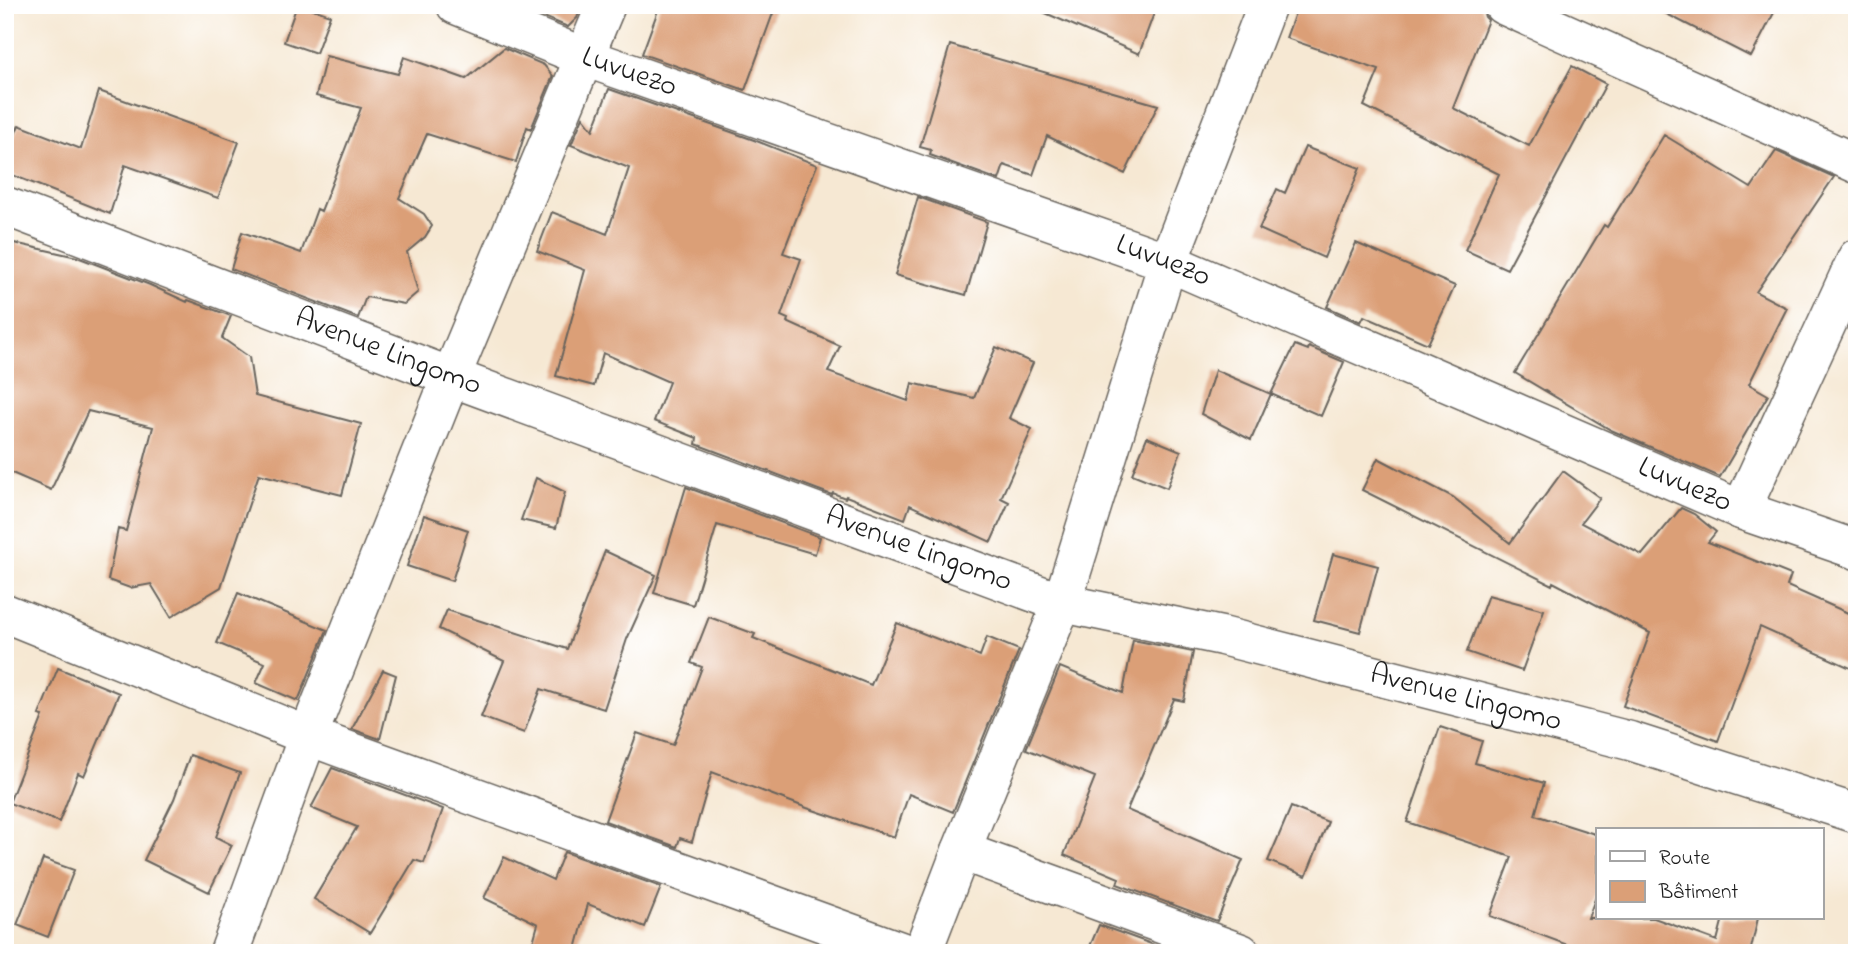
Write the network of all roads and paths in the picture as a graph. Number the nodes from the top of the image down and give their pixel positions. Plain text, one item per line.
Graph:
1 (456, 5) edge
2 (606, 5) edge
3 (1267, 5) edge
4 (1503, 5) edge
5 (584, 57) junction
6 (1857, 164) edge
7 (5, 206) edge
8 (1168, 262) junction
9 (1854, 273) edge
10 (451, 377) junction
11 (1741, 510) junction
12 (1857, 550) edge
13 (1062, 603) junction
14 (5, 613) edge
15 (308, 736) junction
16 (1857, 814) edge
17 (961, 851) junction
18 (229, 953) edge
19 (906, 953) edge
20 (922, 953) edge
21 (1241, 953) edge

1 - 5 street, Luvuezo
2 - 5 street
3 - 8 street
4 - 6 street
5 - 8 street, Luvuezo
5 - 10 street
7 - 10 street, Avenue Lingomo
8 - 11 street, Luvuezo
8 - 13 street
9 - 11 street
10 - 13 street, Avenue Lingomo
10 - 15 street
11 - 12 street, Luvuezo
13 - 16 street, Avenue Lingomo
13 - 17 street
14 - 15 street
15 - 18 street
15 - 19 street
17 - 20 street
17 - 21 street

